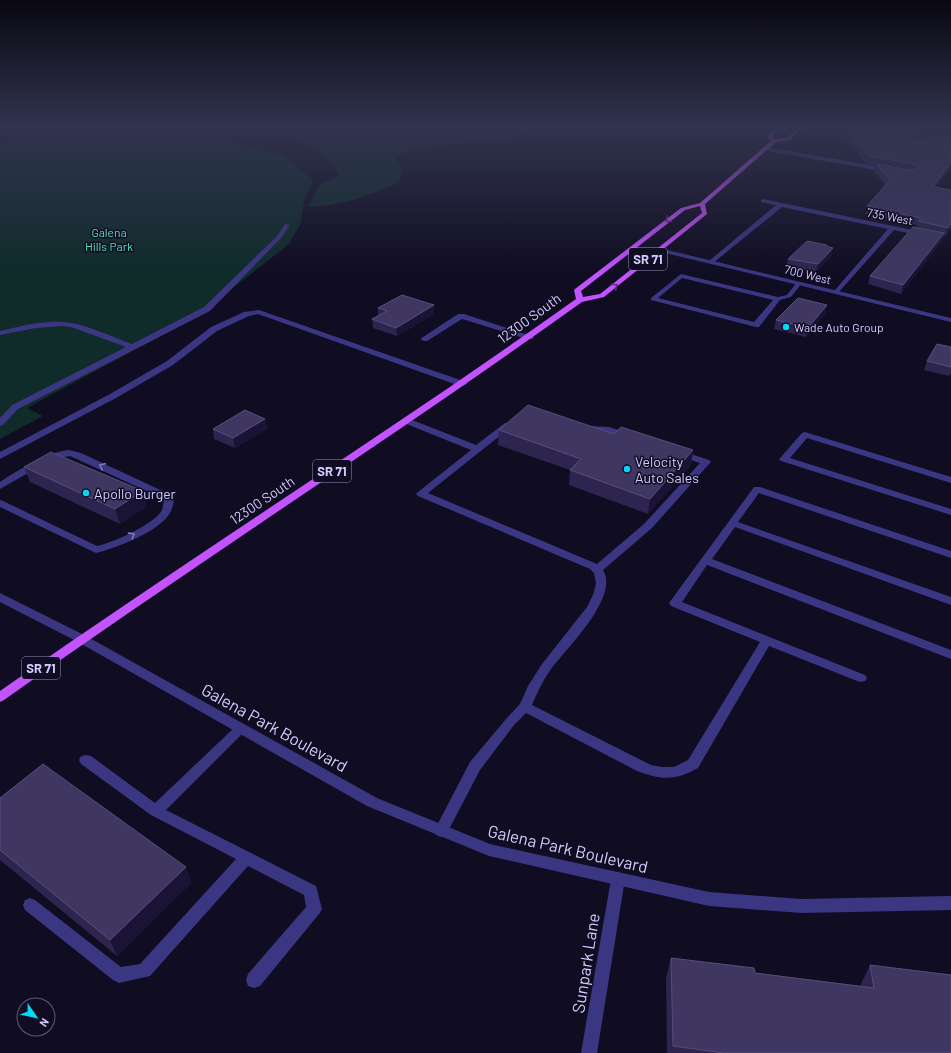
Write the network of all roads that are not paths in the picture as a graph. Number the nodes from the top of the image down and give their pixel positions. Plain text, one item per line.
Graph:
1 (733, 177) edge
2 (763, 201) dead end
3 (702, 204) junction
4 (780, 205) junction
5 (287, 225) dead end
6 (892, 228) junction
7 (928, 235) edge
8 (659, 250) junction
9 (711, 262) junction
10 (799, 283) junction
11 (836, 292) junction
12 (778, 299) junction
13 (580, 300) junction
14 (951, 320) edge
15 (0, 332) edge
16 (530, 337) junction
17 (424, 339) dead end
18 (132, 347) junction
19 (463, 384) junction
20 (407, 421) junction
21 (513, 421) edge
22 (0, 423) edge
23 (576, 429) edge
24 (638, 439) edge
25 (477, 449) junction
26 (668, 449) edge
27 (0, 456) edge
28 (951, 480) edge
29 (0, 486) edge
30 (0, 503) edge
31 (951, 512) edge
32 (732, 523) junction
33 (951, 555) edge
34 (706, 561) junction
35 (597, 570) junction
36 (0, 596) edge
37 (951, 601) edge
38 (82, 639) junction
39 (767, 640) junction
40 (951, 655) edge
41 (861, 678) dead end
42 (0, 697) edge
43 (525, 707) junction
44 (240, 729) junction
45 (86, 760) dead end
46 (156, 811) junction
47 (441, 831) junction
48 (247, 857) junction
49 (618, 879) junction
50 (951, 903) edge
51 (30, 905) dead end
52 (254, 980) dead end
53 (589, 1053) edge

1 - 3 main road, 12300 South / SR 71
2 - 4 street, 735 West
3 - 8 main road, 12300 South / SR 71
3 -> 13 main road, 12300 South / SR 71
4 - 6 street, 735 West
4 - 9 street
5 - 18 street
6 - 7 street, 735 West
6 - 11 street
8 - 9 street, 700 West
13 -> 8 main road, 12300 South / SR 71
9 - 10 street, 700 West
10 - 11 street, 700 West
10 - 12 street
11 - 14 street, 700 West
12 - 12 street
13 - 16 main road, 12300 South / SR 71
15 - 18 street
16 - 17 street
16 - 19 main road, 12300 South / SR 71
18 - 22 street
19 - 20 main road, 12300 South / SR 71
19 - 27 street
20 - 25 street
20 - 38 main road, 12300 South / SR 71
21 - 25 street
23 - 24 street
25 - 35 street
26 - 35 street
28 - 31 street
30 -> 29 street
32 - 33 street
32 - 34 street
32 - 37 street
34 - 39 street
34 - 40 street
35 - 43 street
36 - 38 street, Galena Park Boulevard
38 - 42 main road, 12300 South / SR 71
38 - 44 street, Galena Park Boulevard
39 - 41 street
39 - 43 street
43 - 47 street
44 - 46 street
44 - 47 street, Galena Park Boulevard
45 - 46 street
46 - 48 street
47 - 49 street, Galena Park Boulevard
48 - 51 street
48 - 52 street
49 - 50 street, Galena Park Boulevard
49 - 53 street, Sunpark Lane

